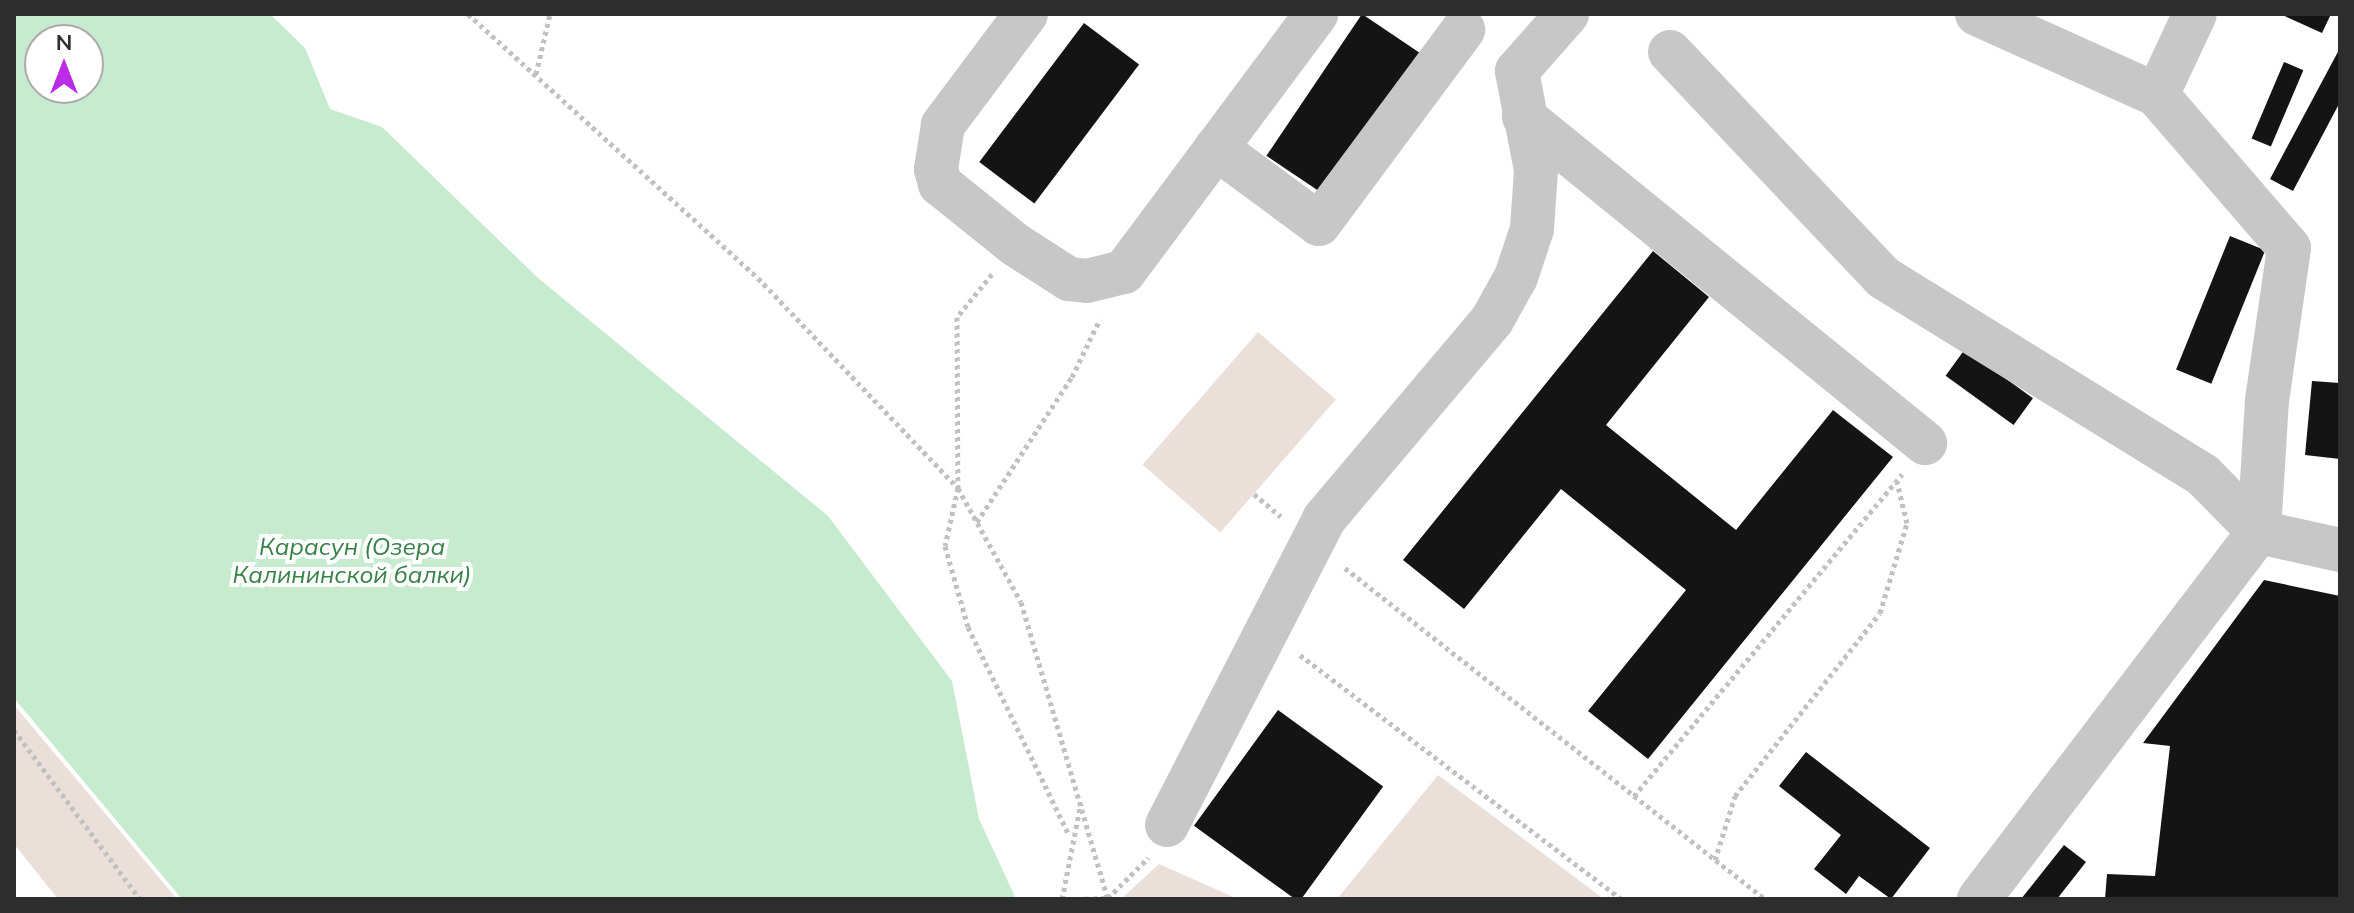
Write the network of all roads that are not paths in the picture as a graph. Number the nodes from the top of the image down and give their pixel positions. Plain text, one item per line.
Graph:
1 (1026, 14) edge
2 (1316, 14) edge
3 (1567, 14) edge
4 (1977, 14) edge
5 (2195, 14) edge
6 (1452, 22) edge
7 (1670, 52) dead end
8 (1517, 71) junction
9 (2157, 95) junction
10 (1524, 117) junction
11 (1216, 148) junction
12 (1925, 443) road end
13 (2259, 532) junction
14 (2340, 550) edge
15 (1157, 842) road end
16 (1979, 899) edge

1 - 11 lane
2 - 11 lane
3 - 8 lane
4 - 9 lane
5 - 9 lane
6 - 8 lane
6 - 11 lane
7 - 13 lane
8 - 10 lane
9 - 13 lane
10 - 12 lane
10 - 15 lane
13 - 14 lane
13 - 16 lane

